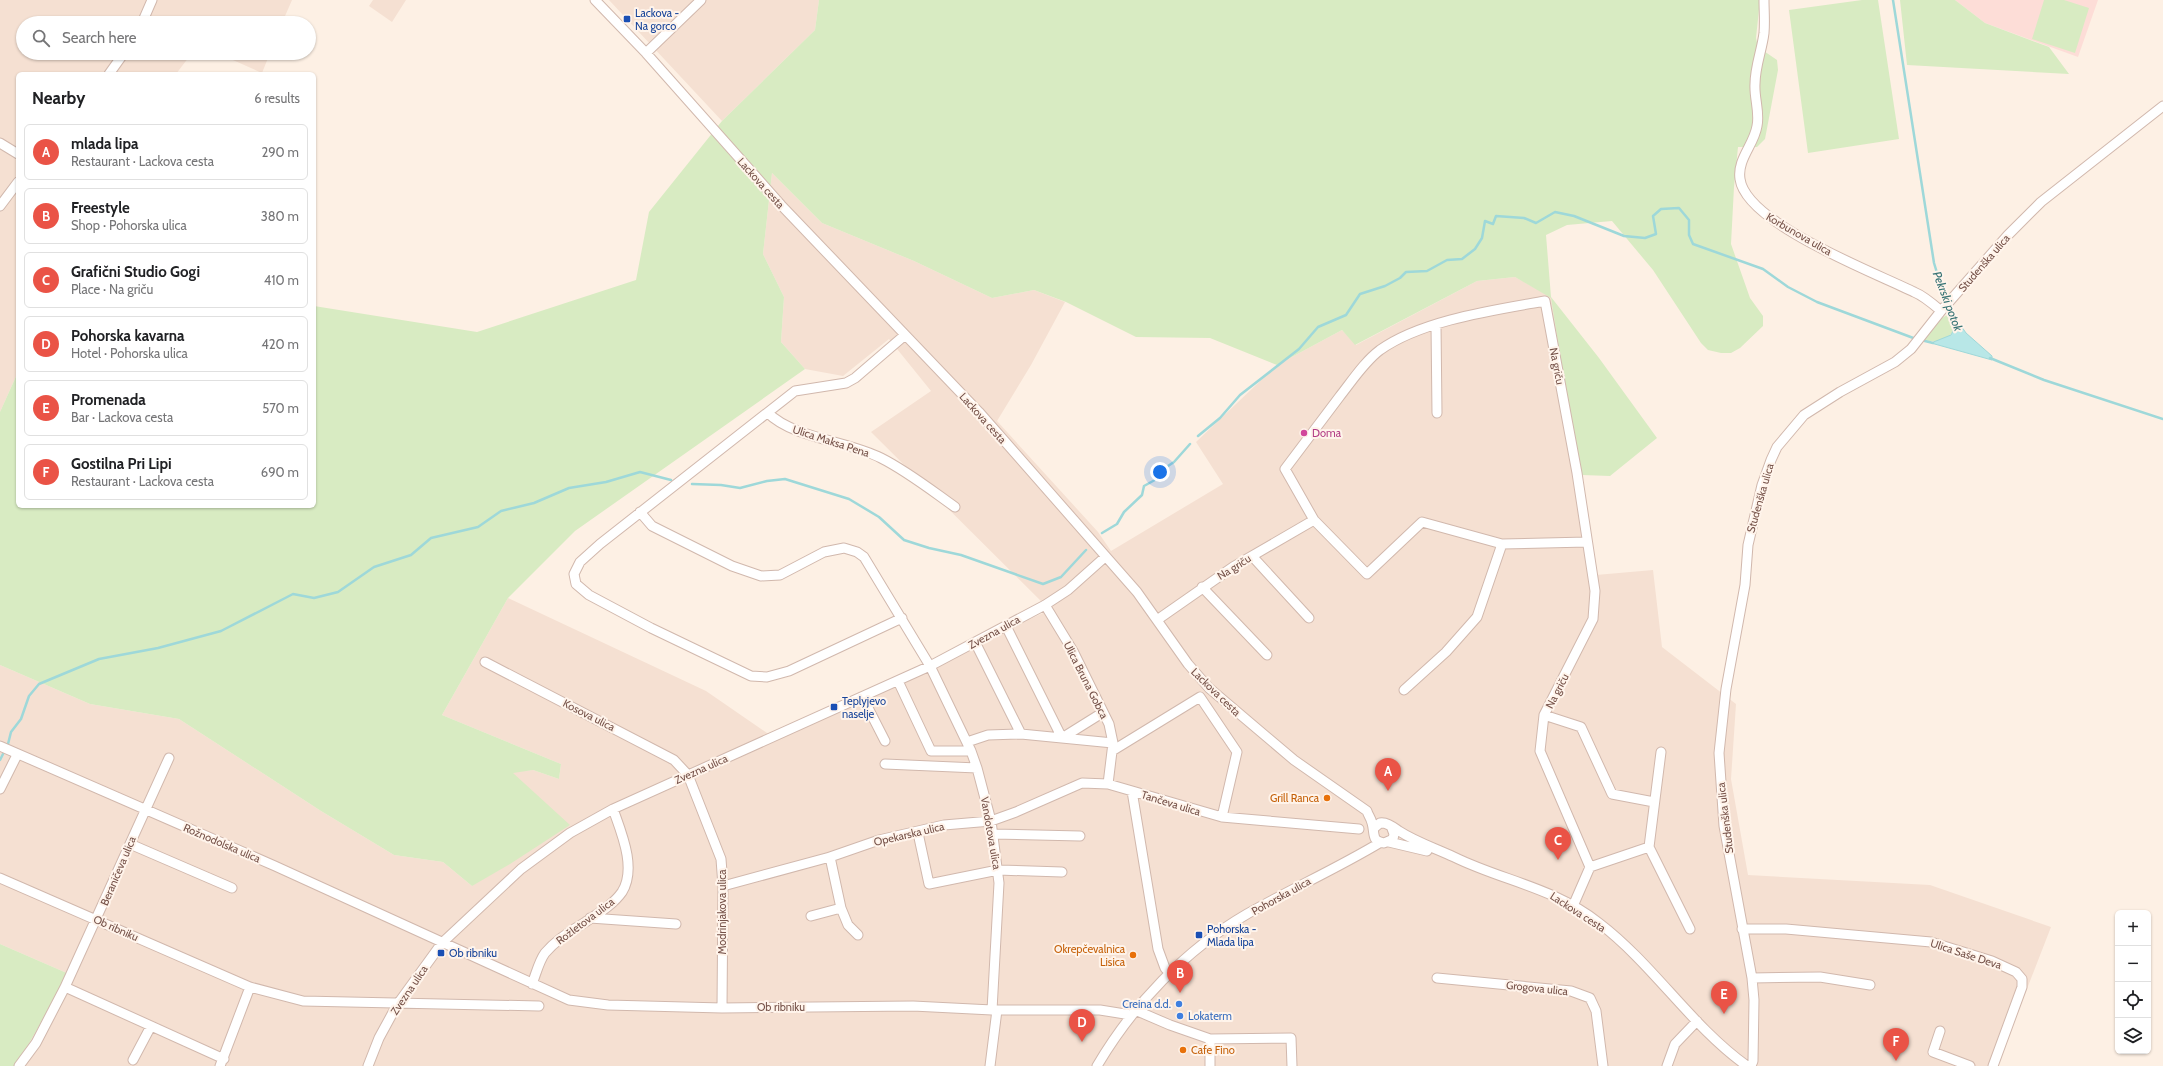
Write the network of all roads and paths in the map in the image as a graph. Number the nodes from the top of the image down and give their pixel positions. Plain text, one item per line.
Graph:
1 (152, 0) edge
2 (594, 0) edge
3 (701, 0) edge
4 (1764, 0) edge
5 (145, 16) edge
6 (646, 54) junction
7 (119, 60) edge
8 (110, 72) edge
9 (2163, 106) edge
10 (0, 143) edge
11 (16, 153) edge
12 (16, 185) edge
13 (0, 206) edge
14 (1943, 309) junction
15 (1436, 324) junction
16 (905, 335) junction
17 (768, 413) junction
18 (1437, 413) dead end
19 (955, 507) dead end
20 (640, 512) junction
21 (1314, 520) junction
22 (1587, 542) junction
23 (1502, 544) junction
24 (1252, 556) junction
25 (1106, 557) junction
26 (1202, 587) junction
27 (1045, 605) junction
28 (902, 618) junction
29 (1308, 618) dead end
30 (1157, 620) junction
31 (1006, 626) junction
32 (975, 642) junction
33 (1267, 655) dead end
34 (486, 662) dead end
35 (930, 666) junction
36 (898, 682) junction
37 (1404, 690) dead end
38 (863, 698) junction
39 (1102, 713) junction
40 (1544, 715) junction
41 (1021, 734) junction
42 (1062, 738) junction
43 (885, 741) dead end
44 (0, 746) edge
45 (970, 747) junction
46 (1112, 747) junction
47 (1661, 752) dead end
48 (17, 755) junction
49 (168, 758) dead end
50 (885, 764) dead end
51 (977, 768) junction
52 (688, 775) junction
53 (1108, 784) junction
54 (0, 789) edge
55 (1132, 791) junction
56 (1654, 802) junction
57 (613, 809) junction
58 (144, 810) junction
59 (1367, 811) junction
60 (1222, 817) junction
61 (991, 821) junction
62 (1388, 824) junction
63 (1359, 829) dead end
64 (1373, 831) junction
65 (918, 832) junction
66 (992, 834) junction
67 (1080, 836) dead end
68 (1385, 842) junction
69 (130, 844) junction
70 (1649, 847) junction
71 (1364, 851) junction
72 (830, 857) junction
73 (1463, 862) junction
74 (1590, 867) junction
75 (998, 870) junction
76 (1062, 872) dead end
77 (0, 878) edge
78 (723, 886) junction
79 (232, 888) dead end
80 (1573, 906) junction
81 (841, 908) junction
82 (811, 916) dead end
83 (590, 918) junction
84 (97, 920) junction
85 (676, 924) dead end
86 (1690, 929) dead end
87 (1742, 929) junction
88 (858, 935) dead end
89 (442, 943) junction
90 (1170, 973) junction
91 (1437, 978) dead end
92 (1752, 978) junction
93 (532, 984) junction
94 (1870, 985) dead end
95 (65, 987) junction
96 (250, 987) junction
97 (397, 1004) junction
98 (539, 1006) dead end
99 (722, 1008) junction
100 (994, 1010) junction
101 (1133, 1012) junction
102 (1698, 1021) junction
103 (151, 1026) junction
104 (1940, 1030) dead end
105 (1210, 1039) junction
106 (133, 1060) dead end
107 (222, 1063) edge
108 (19, 1066) edge
109 (368, 1066) edge
110 (990, 1066) edge
111 (1097, 1066) edge
112 (1210, 1066) edge
113 (1292, 1066) edge
114 (1603, 1066) edge
115 (1667, 1066) edge
116 (1747, 1066) edge
117 (1751, 1066) edge
118 (1970, 1066) edge
119 (1993, 1066) edge

1 - 5 street
2 - 6 street, Lackova cesta
3 - 6 street
4 - 14 street, Korbunova ulica
6 - 16 street, Lackova cesta
7 - 8 street
9 - 14 street, Studenška ulica
10 - 11 street
12 - 13 street
14 - 87 street, Studenška ulica
15 - 18 street
15 - 21 street, Na griču
15 - 22 street, Na griču
16 - 17 street
16 - 25 street, Lackova cesta
17 - 19 street, Ulica Maksa Pena
17 - 20 street
20 - 28 street, Vandotova ulica
20 - 28 street
21 - 23 street, Na griču
21 - 24 street, Na griču
22 - 23 street, Na griču
22 - 40 street, Na griču
23 - 37 street
24 - 26 street, Na griču
24 - 29 street
25 - 27 street, Zvezna ulica
25 - 30 street, Lackova cesta
26 - 30 street, Na griču
26 - 33 street
27 - 31 street, Zvezna ulica
27 - 39 street, Ulica Bruna Gobca
28 - 35 street, Vandotova ulica
30 - 59 street, Lackova cesta
31 - 32 street, Zvezna ulica
31 - 42 street
32 - 35 street, Zvezna ulica
32 - 41 street
34 - 52 street, Kosova ulica
35 - 36 street, Zvezna ulica
35 - 45 street, Vandotova ulica
36 - 38 street, Zvezna ulica
36 - 45 street
38 - 43 street
38 - 52 street, Zvezna ulica
39 - 42 street
39 - 46 street, Ulica Bruna Gobca
40 - 56 street
40 - 74 street, Na griču
41 - 42 street
41 - 45 street
42 - 46 street
44 - 48 street, Rožnodolska ulica
45 - 51 street, Vandotova ulica
46 - 53 street, Ulica Bruna Gobca
46 - 60 street
47 - 56 street
48 - 54 street
48 - 58 street, Rožnodolska ulica
49 - 58 street, Beraničeva ulica
50 - 51 street
51 - 61 street, Vandotova ulica
52 - 57 street, Zvezna ulica
52 - 78 street, Modrinjakova ulica
53 - 55 street, Tančeva ulica
53 - 61 street, Tančeva ulica
55 - 60 street, Tančeva ulica
55 - 90 street
56 - 70 street
57 - 83 street, Rožletova ulica
57 - 89 street, Zvezna ulica
58 - 69 street, Beraničeva ulica
58 - 89 street, Rožnodolska ulica
59 - 62 street, Lackova cesta
59 - 64 street
60 - 63 street, Tančeva ulica
61 - 65 street, Opekarska ulica
61 - 66 street, Vandotova ulica
62 - 64 street
62 - 68 street
62 - 73 street, Lackova cesta
64 - 68 street
64 - 71 street
65 - 72 street, Opekarska ulica
65 - 75 street
66 - 67 street
66 - 75 street, Vandotova ulica
68 - 71 street, Pohorska ulica
68 - 73 street
69 - 79 street
69 - 84 street, Beraničeva ulica
70 - 74 street
70 - 86 street
71 - 90 street, Pohorska ulica
72 - 78 street, Opekarska ulica
72 - 81 street
73 - 80 street, Lackova cesta
74 - 80 street
75 - 76 street
75 - 100 street, Vandotova ulica
77 - 84 street, Ob ribniku
78 - 99 street, Modrinjakova ulica
80 - 102 street, Lackova cesta
81 - 82 street
81 - 88 street
83 - 85 street
83 - 93 street, Rožletova ulica
84 - 95 street, Beraničeva ulica
84 - 96 street, Ob ribniku
87 - 92 street, Studenška ulica
87 - 119 street, Ulica Saše Deva
89 - 93 street, Ob ribniku
89 - 97 street, Zvezna ulica
90 - 101 street, Pohorska ulica
91 - 114 street, Grogova ulica
92 - 94 street
92 - 117 street, Studenška ulica
93 - 99 street, Ob ribniku
95 - 103 street
95 - 108 street, Beraničeva ulica
96 - 97 street, Ob ribniku
96 - 107 street
97 - 98 street, Ob ribniku
97 - 109 street, Zvezna ulica
99 - 100 street, Ob ribniku
100 - 101 street, Ob ribniku
100 - 110 street, Vandotova ulica
101 - 105 street
101 - 111 street, Pohorska ulica
102 - 115 street
102 - 116 street, Lackova cesta
103 - 106 street
103 - 107 street
104 - 118 street
105 - 112 street
105 - 113 street

